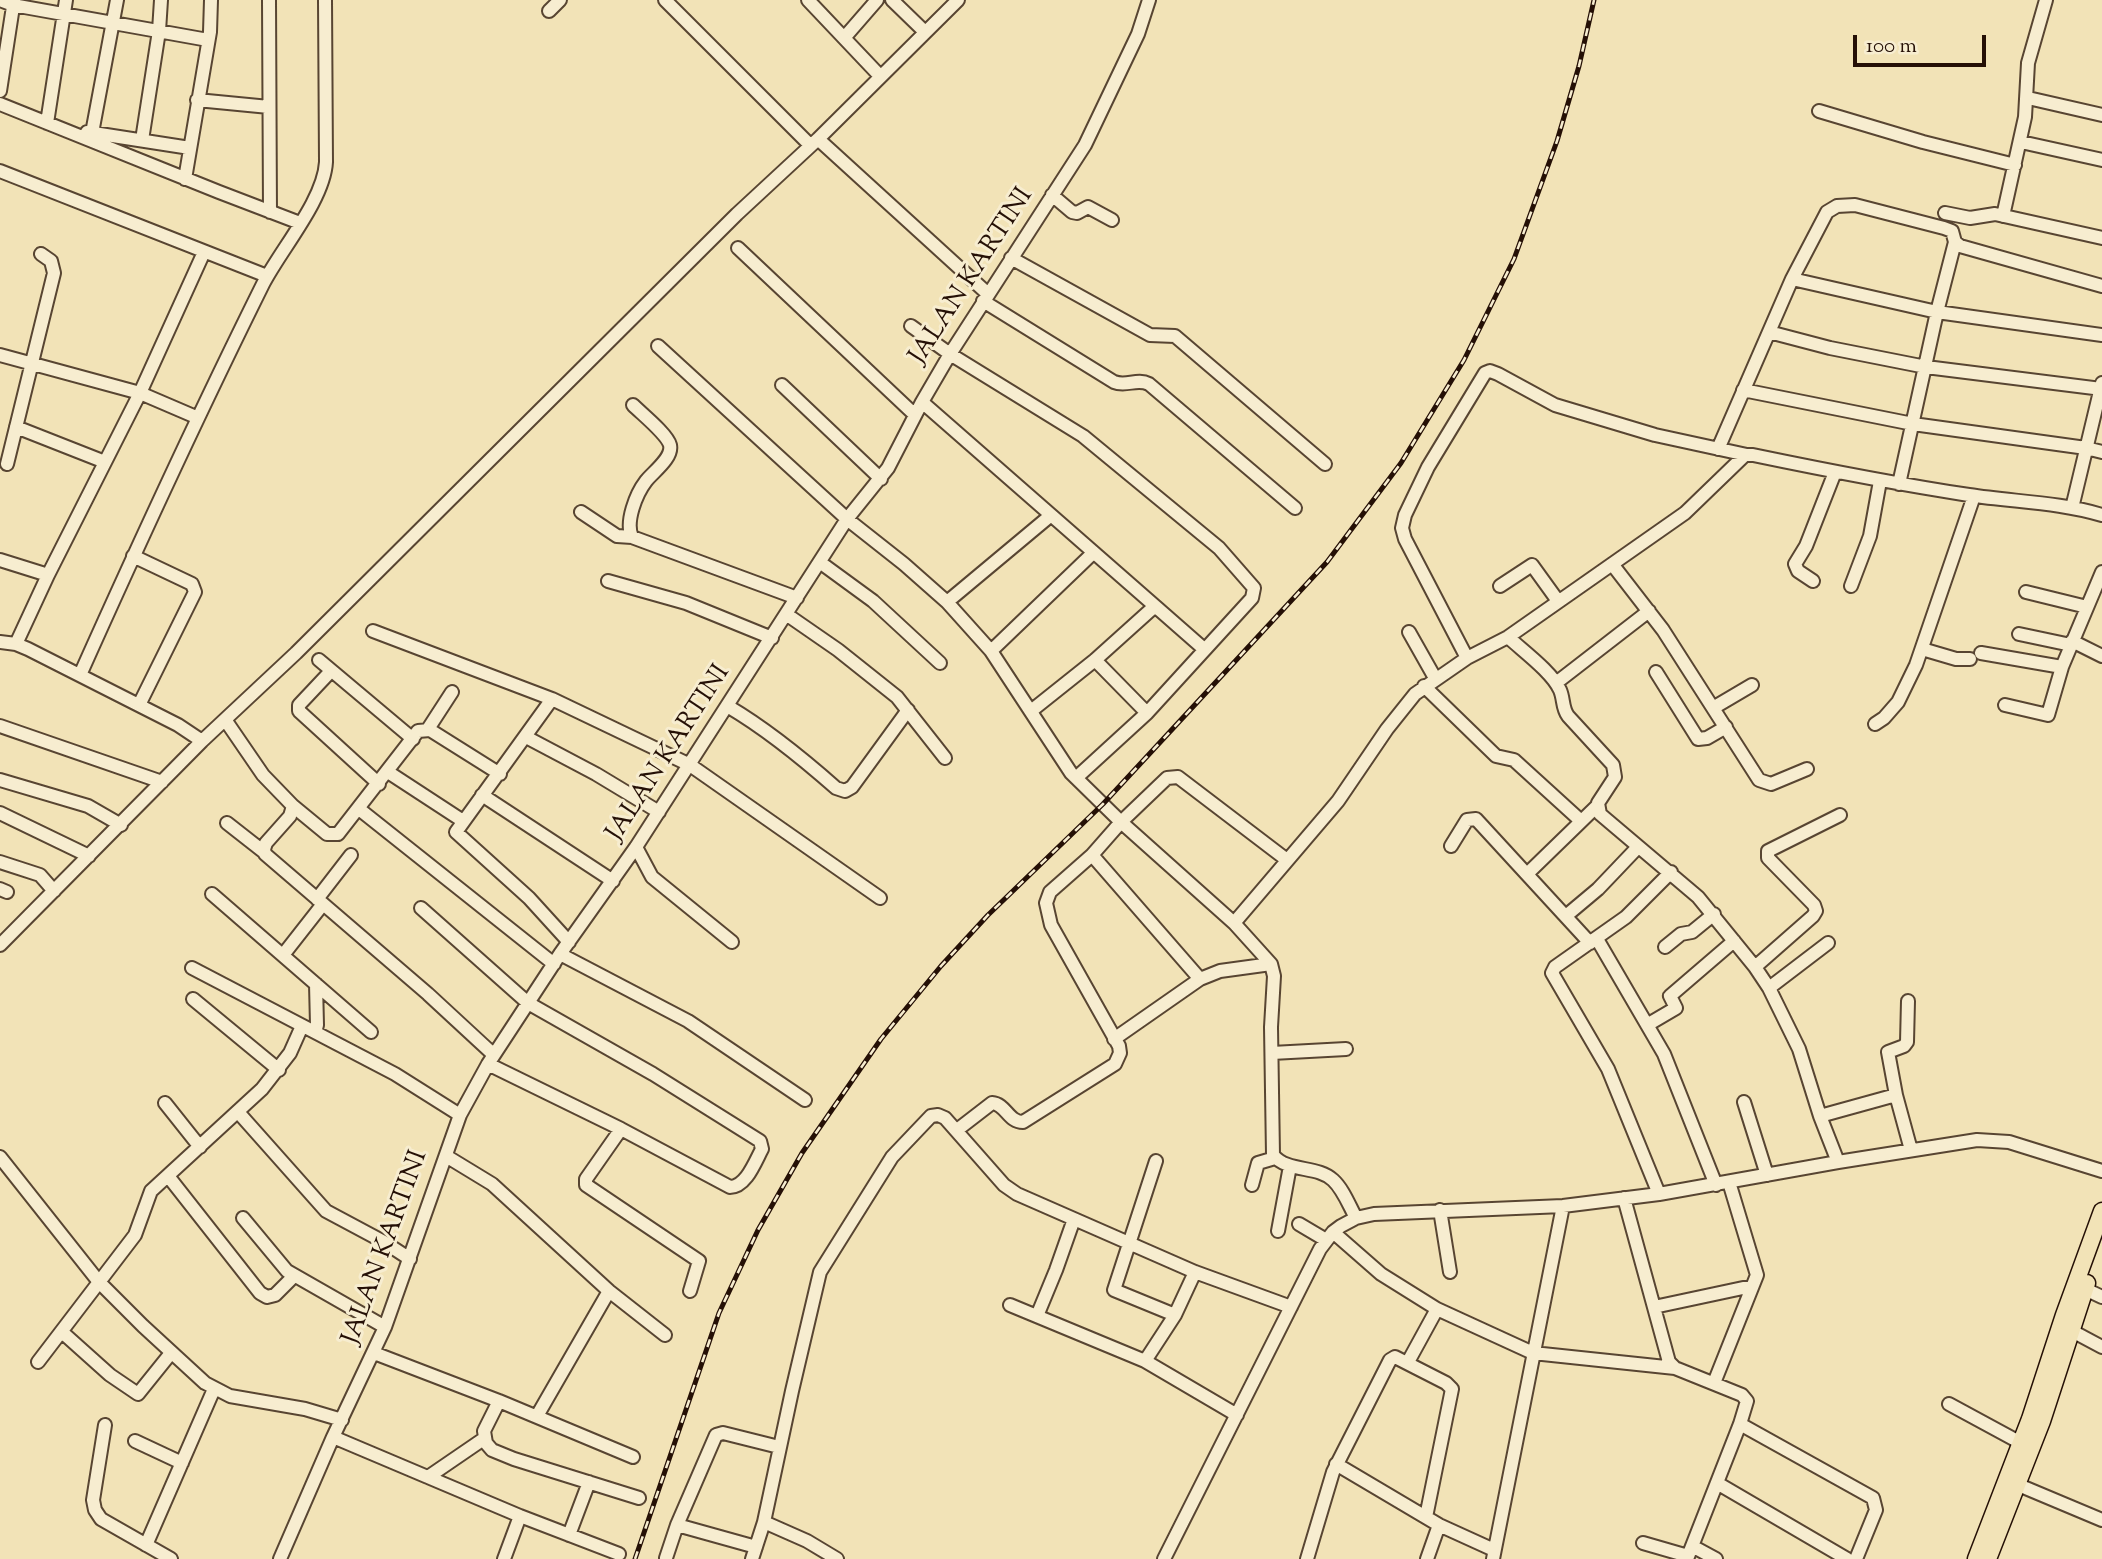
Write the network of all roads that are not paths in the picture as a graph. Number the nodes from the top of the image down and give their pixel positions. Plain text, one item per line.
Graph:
1 (0, 0) edge
2 (66, 0) edge
3 (117, 0) edge
4 (161, 0) edge
5 (211, 0) edge
6 (269, 0) edge
7 (325, 0) edge
8 (560, 0) edge
9 (665, 0) edge
10 (808, 0) edge
11 (877, 0) edge
12 (892, 0) edge
13 (958, 0) edge
14 (1149, 0) edge
15 (2046, 0) edge
16 (14, 3) edge
17 (549, 11) dead end
18 (64, 15) junction
19 (113, 24) junction
20 (159, 31) junction
21 (925, 32) junction
22 (844, 38) junction
23 (208, 40) junction
24 (3, 52) edge
25 (880, 76) junction
26 (0, 92) edge
27 (2028, 98) junction
28 (197, 100) junction
29 (0, 104) edge
30 (269, 107) junction
31 (1819, 111) dead end
32 (2102, 115) edge
33 (47, 123) junction
34 (63, 130) junction
35 (93, 133) junction
36 (142, 140) junction
37 (814, 142) junction
38 (2021, 142) junction
39 (190, 148) junction
40 (2102, 160) edge
41 (2015, 165) junction
42 (0, 171) edge
43 (185, 179) junction
44 (1052, 195) junction
45 (270, 212) junction
46 (1945, 213) dead end
47 (2003, 216) junction
48 (1112, 220) dead end
49 (300, 223) junction
50 (2102, 239) edge
51 (1955, 242) junction
52 (738, 248) dead end
53 (204, 252) junction
54 (41, 254) dead end
55 (1011, 258) junction
56 (267, 276) junction
57 (1792, 279) junction
58 (2102, 286) edge
59 (985, 297) junction
60 (1937, 312) junction
61 (911, 326) dead end
62 (1769, 332) junction
63 (2102, 335) edge
64 (658, 346) dead end
65 (950, 354) junction
66 (0, 355) edge
67 (31, 363) junction
68 (1926, 367) junction
69 (782, 385) dead end
70 (2101, 387) edge
71 (1743, 390) junction
72 (140, 393) junction
73 (922, 402) junction
74 (633, 405) dead end
75 (915, 415) junction
76 (196, 417) junction
77 (1913, 424) junction
78 (16, 427) junction
79 (2085, 448) junction
80 (1718, 449) junction
81 (2102, 453) edge
82 (1747, 454) junction
83 (105, 462) junction
84 (7, 464) dead end
85 (1325, 464) dead end
86 (1835, 472) junction
87 (881, 479) junction
88 (1880, 481) junction
89 (1899, 484) junction
90 (1975, 496) junction
91 (1295, 508) dead end
92 (2072, 508) junction
93 (581, 512) dead end
94 (2102, 515) edge
95 (1050, 516) junction
96 (848, 519) junction
97 (632, 537) junction
98 (1093, 553) junction
99 (133, 556) junction
100 (0, 560) edge
101 (821, 563) junction
102 (1612, 564) junction
103 (2102, 572) edge
104 (48, 575) junction
105 (608, 580) dead end
106 (1813, 581) dead end
107 (1500, 586) dead end
108 (1851, 586) dead end
109 (2026, 592) dead end
110 (797, 598) junction
111 (1558, 601) junction
112 (947, 602) junction
113 (1154, 606) junction
114 (2087, 607) junction
115 (1649, 611) junction
116 (786, 614) junction
117 (373, 631) dead end
118 (1409, 632) dead end
119 (2019, 634) dead end
120 (1508, 637) junction
121 (772, 638) junction
122 (0, 642) edge
123 (16, 643) junction
124 (2071, 643) junction
125 (1204, 649) junction
126 (1922, 649) junction
127 (991, 651) junction
128 (2102, 656) edge
129 (1467, 659) junction
130 (319, 660) dead end
131 (1095, 660) junction
132 (940, 663) dead end
133 (2063, 667) junction
134 (331, 671) junction
135 (1656, 672) dead end
136 (80, 675) junction
137 (1430, 682) junction
138 (1556, 683) junction
139 (1752, 685) dead end
140 (452, 692) dead end
141 (552, 699) junction
142 (139, 705) junction
143 (2005, 705) dead end
144 (729, 706) junction
145 (1713, 708) junction
146 (908, 710) junction
147 (1031, 711) junction
148 (1147, 713) junction
149 (226, 721) junction
150 (1875, 724) dead end
151 (0, 726) edge
152 (1726, 727) junction
153 (428, 729) junction
154 (526, 737) junction
155 (413, 739) junction
156 (202, 741) junction
157 (945, 758) dead end
158 (690, 765) junction
159 (1807, 769) dead end
160 (388, 772) junction
161 (500, 774) junction
162 (1076, 778) junction
163 (0, 780) edge
164 (163, 782) junction
165 (379, 784) junction
166 (482, 795) junction
167 (293, 806) junction
168 (1597, 806) junction
169 (359, 809) junction
170 (659, 812) junction
171 (0, 813) edge
172 (1840, 815) dead end
173 (463, 821) junction
174 (1581, 821) junction
175 (1121, 822) junction
176 (227, 823) dead end
177 (121, 825) junction
178 (1451, 846) dead end
179 (1638, 847) junction
180 (636, 848) junction
181 (264, 852) junction
182 (351, 855) dead end
183 (1092, 855) junction
184 (89, 856) junction
185 (1287, 860) junction
186 (0, 862) edge
187 (1671, 872) junction
188 (1527, 874) junction
189 (613, 881) junction
190 (54, 891) junction
191 (212, 894) dead end
192 (880, 898) dead end
193 (320, 901) junction
194 (421, 908) dead end
195 (1714, 914) junction
196 (1567, 915) junction
197 (1234, 923) junction
198 (1594, 941) junction
199 (1734, 941) junction
200 (569, 942) junction
201 (732, 942) dead end
202 (1828, 943) dead end
203 (0, 944) edge
204 (1665, 947) dead end
205 (283, 956) junction
206 (557, 959) junction
207 (1271, 964) junction
208 (1755, 967) junction
209 (192, 968) dead end
210 (1200, 979) junction
211 (316, 984) junction
212 (1769, 988) junction
213 (193, 999) dead end
214 (1908, 1001) dead end
215 (528, 1003) junction
216 (1647, 1025) junction
217 (302, 1026) junction
218 (315, 1032) junction
219 (371, 1032) dead end
220 (1114, 1039) junction
221 (1346, 1049) dead end
222 (1272, 1054) junction
223 (491, 1059) junction
224 (279, 1070) junction
225 (1896, 1095) junction
226 (805, 1100) dead end
227 (1744, 1102) dead end
228 (165, 1103) dead end
229 (239, 1112) junction
230 (460, 1115) junction
231 (1820, 1116) junction
232 (621, 1129) junction
233 (957, 1130) junction
234 (200, 1147) junction
235 (1911, 1150) junction
236 (446, 1156) junction
237 (0, 1157) edge
238 (1275, 1158) junction
239 (1156, 1161) dead end
240 (1838, 1162) junction
241 (1290, 1166) junction
242 (2102, 1171) edge
243 (1767, 1175) junction
244 (168, 1176) junction
245 (1722, 1184) junction
246 (1252, 1185) dead end
247 (1659, 1194) junction
248 (1624, 1198) junction
249 (1563, 1206) junction
250 (1440, 1210) junction
251 (2102, 1211) edge
252 (243, 1218) dead end
253 (1356, 1218) junction
254 (1074, 1219) junction
255 (1299, 1224) dead end
256 (1278, 1231) dead end
257 (1329, 1236) junction
258 (2102, 1238) edge
259 (1128, 1243) junction
260 (410, 1259) junction
261 (1195, 1272) junction
262 (1450, 1272) dead end
263 (294, 1276) junction
264 (99, 1282) junction
265 (1751, 1288) junction
266 (2085, 1289) junction
267 (609, 1291) junction
268 (690, 1291) dead end
269 (2102, 1297) edge
270 (1010, 1305) dead end
271 (1292, 1307) junction
272 (1654, 1307) junction
273 (1437, 1309) junction
274 (1175, 1315) junction
275 (1037, 1316) junction
276 (385, 1327) junction
277 (2072, 1331) junction
278 (62, 1332) junction
279 (665, 1335) dead end
280 (2102, 1347) edge
281 (172, 1353) junction
282 (374, 1353) junction
283 (1533, 1353) junction
284 (1145, 1361) junction
285 (38, 1362) dead end
286 (1408, 1362) junction
287 (1675, 1368) junction
288 (1714, 1383) junction
289 (214, 1389) junction
290 (499, 1401) junction
291 (1949, 1404) dead end
292 (1237, 1415) junction
293 (537, 1416) junction
294 (342, 1420) junction
295 (105, 1424) dead end
296 (1740, 1424) junction
297 (333, 1437) junction
298 (485, 1438) junction
299 (135, 1441) dead end
300 (2021, 1443) junction
301 (779, 1447) junction
302 (634, 1457) dead end
303 (182, 1463) junction
304 (1336, 1464) junction
305 (428, 1477) junction
306 (589, 1482) junction
307 (2012, 1482) junction
308 (1717, 1483) junction
309 (639, 1498) dead end
310 (520, 1516) junction
311 (1426, 1517) junction
312 (2102, 1520) edge
313 (764, 1522) junction
314 (677, 1525) junction
315 (1439, 1525) junction
316 (569, 1535) junction
317 (1643, 1544) dead end
318 (146, 1545) junction
319 (754, 1553) edge
320 (619, 1554) dead end
321 (1494, 1554) edge
322 (1689, 1554) edge
323 (666, 1558) edge
324 (171, 1559) edge
325 (280, 1559) edge
326 (504, 1559) edge
327 (837, 1559) edge
328 (1164, 1559) edge
329 (1307, 1559) edge
330 (1427, 1559) edge
331 (1716, 1559) edge
332 (1847, 1559) edge
333 (1856, 1559) edge
334 (1976, 1559) edge
335 (1988, 1559) edge

1 - 16 street
2 - 18 street
3 - 19 street
4 - 20 street
5 - 23 street
6 - 30 street
7 - 49 street
8 - 17 street
9 - 37 street
10 - 22 street
11 - 22 street
12 - 21 street
13 - 21 street
14 - 44 street, JALAN KARTINI
15 - 27 street
16 - 18 street
16 - 24 street
18 - 19 street
18 - 33 street
19 - 20 street
19 - 35 street
20 - 23 street
20 - 36 street
21 - 25 street
22 - 25 street
23 - 28 street
24 - 26 street
25 - 37 street
27 - 32 street
27 - 38 street
28 - 30 street
28 - 39 street
29 - 33 street
30 - 45 street
31 - 41 street
33 - 34 street
34 - 35 street
34 - 43 street
35 - 36 street
36 - 39 street
37 - 59 street
37 - 149 street
38 - 40 street
38 - 41 street
39 - 43 street
41 - 47 street
42 - 53 street
43 - 45 street
44 - 48 street
44 - 55 street, JALAN KARTINI
45 - 49 street
46 - 47 street
47 - 50 street
49 - 56 street
51 - 57 street
51 - 58 street
51 - 60 street
52 - 75 street
53 - 56 street
53 - 72 street
54 - 67 street
55 - 59 street, JALAN KARTINI
55 - 85 street
56 - 76 street
57 - 60 street
57 - 62 street
59 - 65 street, JALAN KARTINI
59 - 91 street
60 - 63 street
60 - 68 street
61 - 65 street
62 - 68 street
62 - 71 street
64 - 96 street
65 - 73 street, JALAN KARTINI
65 - 125 street
66 - 67 street
67 - 72 street
67 - 78 street
68 - 70 street
68 - 77 street
69 - 87 street
70 - 79 street
71 - 77 street
71 - 80 street
72 - 76 street
72 - 83 street
73 - 75 street, JALAN KARTINI
73 - 95 street
74 - 97 street
75 - 87 street, JALAN KARTINI
76 - 99 street
77 - 79 street
77 - 89 street
78 - 83 street
78 - 84 street
79 - 81 street
79 - 92 street
80 - 82 street
80 - 129 street
82 - 86 street
82 - 102 street
83 - 104 street
86 - 88 street
86 - 106 street
87 - 96 street, JALAN KARTINI
88 - 89 street
88 - 108 street
89 - 90 street
90 - 92 street
90 - 126 street
92 - 94 street
93 - 97 street
95 - 98 street
95 - 112 street
96 - 101 street, JALAN KARTINI
96 - 112 street
97 - 110 street
98 - 113 street
98 - 127 street
99 - 136 street
99 - 142 street
100 - 104 street
101 - 110 street, JALAN KARTINI
101 - 132 street
102 - 111 street
102 - 115 street
103 - 114 street
104 - 123 street
105 - 121 street
107 - 111 street
109 - 114 street
110 - 116 street, JALAN KARTINI
111 - 120 street
112 - 127 street
113 - 125 street
113 - 131 street
114 - 124 street
115 - 138 street
115 - 145 street
116 - 121 street, JALAN KARTINI
116 - 146 street
117 - 141 street
118 - 137 street
119 - 124 street
120 - 129 street
120 - 138 street
121 - 144 street, JALAN KARTINI
122 - 123 street
123 - 136 street
124 - 128 street
124 - 133 street
125 - 148 street
126 - 133 street
126 - 150 street
127 - 147 street
129 - 137 street
130 - 134 street
131 - 147 street
131 - 148 street
133 - 143 street
134 - 155 street
134 - 165 street
135 - 152 street
136 - 142 street
137 - 174 street
137 - 185 street
138 - 168 street
139 - 145 street
140 - 153 street
141 - 154 street
141 - 158 street
142 - 156 street
144 - 146 street
144 - 158 street, JALAN KARTINI
145 - 152 street
146 - 157 street
147 - 162 street
148 - 162 street
149 - 156 street
149 - 167 street
151 - 164 street
152 - 159 street
153 - 155 street
153 - 161 street
154 - 161 street
154 - 170 street
155 - 160 street
156 - 164 street
158 - 170 street, JALAN KARTINI
158 - 192 street
160 - 165 street
160 - 173 street
161 - 166 street
162 - 175 street
163 - 177 street
164 - 177 street
165 - 169 street
166 - 173 street
166 - 189 street
167 - 169 street
167 - 181 street
168 - 174 street
168 - 179 street
169 - 206 street
170 - 180 street, JALAN KARTINI
171 - 184 street
172 - 208 street
173 - 200 street
174 - 188 street
175 - 183 street
175 - 185 street
175 - 197 street
176 - 181 street
177 - 184 street
178 - 188 street
179 - 187 street
179 - 196 street
180 - 189 street, JALAN KARTINI
180 - 201 street
181 - 193 street
182 - 193 street
183 - 210 street
183 - 220 street
184 - 190 street
185 - 197 street
186 - 190 street
187 - 195 street
187 - 198 street
188 - 196 street
189 - 200 street, JALAN KARTINI
190 - 203 street
191 - 205 street
193 - 205 street
193 - 223 street
194 - 215 street
195 - 199 street
195 - 204 street
196 - 198 street
197 - 207 street
198 - 216 street
198 - 247 street
199 - 208 street
199 - 216 street
200 - 206 street, JALAN KARTINI
202 - 212 street
205 - 211 street
206 - 215 street, JALAN KARTINI
206 - 226 street
207 - 210 street
207 - 222 street
208 - 212 street
209 - 217 street
210 - 220 street
211 - 218 street
211 - 219 street
212 - 231 street
213 - 224 street
214 - 225 street
215 - 223 street, JALAN KARTINI
215 - 232 street
216 - 245 street
217 - 218 street
217 - 224 street
218 - 230 street
220 - 233 street
221 - 222 street
222 - 238 street
223 - 230 street, JALAN KARTINI
223 - 232 street
224 - 229 street
225 - 231 street
225 - 235 street
227 - 243 street
228 - 234 street
229 - 234 street
229 - 260 street
230 - 236 street, JALAN KARTINI
231 - 240 street
232 - 268 street
233 - 254 street
233 - 301 street
234 - 244 street
235 - 240 street
235 - 242 street
236 - 260 street, JALAN KARTINI
236 - 267 street
237 - 264 street
238 - 241 street
238 - 246 street
239 - 259 street
240 - 243 street
241 - 253 street
241 - 256 street
243 - 245 street
244 - 263 street
244 - 264 street
245 - 247 street
245 - 265 street
247 - 248 street
248 - 249 street
248 - 272 street
249 - 250 street
249 - 283 street
250 - 253 street
250 - 262 street
251 - 300 main road
252 - 263 street
253 - 257 street
254 - 259 street
254 - 275 street
255 - 257 street
257 - 271 street
257 - 273 street
258 - 266 main road
259 - 261 street
259 - 274 street
260 - 276 street, JALAN KARTINI
261 - 271 street
261 - 274 street
263 - 276 street
264 - 278 street
264 - 281 street
265 - 272 street
265 - 288 street
266 - 269 street
266 - 277 main road
267 - 279 street
267 - 293 street
270 - 275 street
271 - 292 street
272 - 287 street
273 - 283 street
273 - 286 street
274 - 284 street
275 - 284 street
276 - 282 street, JALAN KARTINI
277 - 280 street
277 - 307 main road
278 - 281 street
278 - 285 street
281 - 289 street
282 - 290 street
282 - 294 street, JALAN KARTINI
283 - 287 street
283 - 321 street
284 - 292 street
286 - 304 street
286 - 311 street
287 - 288 street
288 - 296 street
289 - 294 street
289 - 303 street
290 - 293 street
290 - 298 street
291 - 300 street
292 - 328 street
293 - 302 street
294 - 297 street, JALAN KARTINI
295 - 318 street
296 - 308 street
296 - 333 street
297 - 305 street
297 - 325 street, JALAN KARTINI
298 - 305 street
298 - 306 street
299 - 303 street
300 - 307 main road
301 - 313 street
301 - 314 street
303 - 318 street
304 - 311 street
304 - 329 street
305 - 310 street
306 - 309 street
306 - 316 street
307 - 312 street
307 - 334 main road
307 - 335 main road
308 - 322 street
308 - 332 street
310 - 316 street
310 - 326 street
311 - 315 street
313 - 319 street
313 - 327 street
314 - 319 street
314 - 323 street
315 - 321 street
315 - 330 street
316 - 320 street
317 - 322 street
318 - 324 street
322 - 331 street

